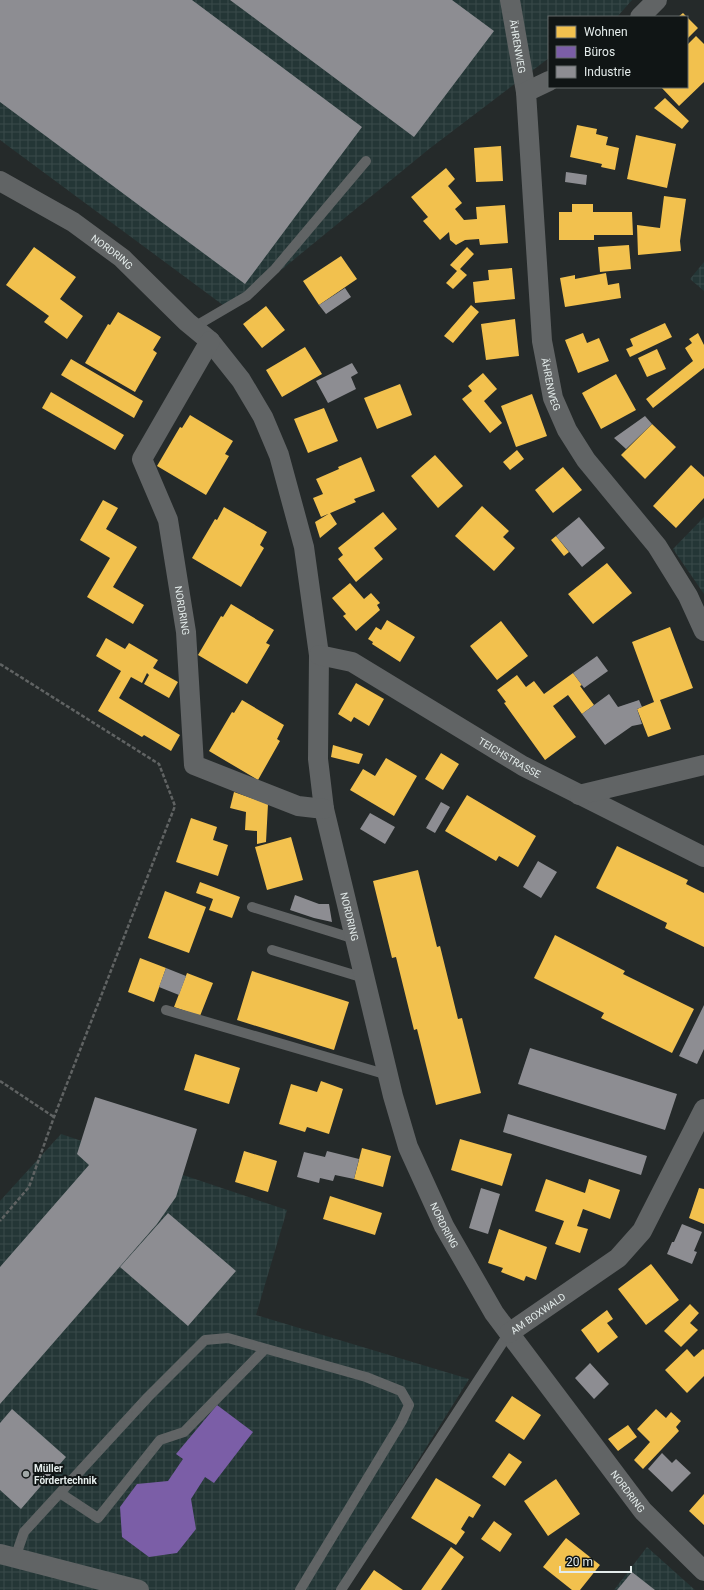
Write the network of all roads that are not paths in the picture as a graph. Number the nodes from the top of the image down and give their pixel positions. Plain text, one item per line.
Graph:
1 (510, 0) edge
2 (657, 0) edge
3 (641, 16) edge
4 (548, 81) edge
5 (526, 92) junction
6 (366, 161) dead end
7 (0, 181) edge
8 (194, 327) junction
9 (210, 341) junction
10 (704, 631) edge
11 (319, 654) junction
12 (704, 765) edge
13 (579, 795) junction
14 (324, 809) junction
15 (704, 857) edge
16 (252, 907) dead end
17 (355, 939) junction
18 (272, 950) dead end
19 (364, 978) junction
20 (166, 1010) dead end
21 (388, 1075) junction
22 (704, 1108) edge
23 (509, 1333) junction
24 (266, 1348) junction
25 (60, 1493) junction
26 (8, 1556) edge
27 (704, 1571) edge
28 (139, 1590) edge
29 (300, 1590) edge
30 (341, 1590) edge

1 - 5 street, ÄHRENWEG
2 - 3 street
4 - 5 street
5 - 10 street, ÄHRENWEG
6 - 8 lane
7 - 8 street, NORDRING
8 - 9 street, NORDRING
9 - 11 street, NORDRING
9 - 14 street, NORDRING
11 - 13 street, TEICHSTRASSE
11 - 14 street, NORDRING
12 - 13 street
13 - 15 street, TEICHSTRASSE
14 - 17 street, NORDRING
16 - 17 lane
17 - 19 street, NORDRING
18 - 19 lane
19 - 21 street, NORDRING
20 - 21 lane
21 - 23 street, NORDRING
22 - 23 street, AM BOXWALD
23 - 27 street, NORDRING
23 - 30 lane, AM BOXWALD
24 - 25 lane
24 - 25 lane
24 - 29 lane
25 - 26 lane
26 - 28 street

